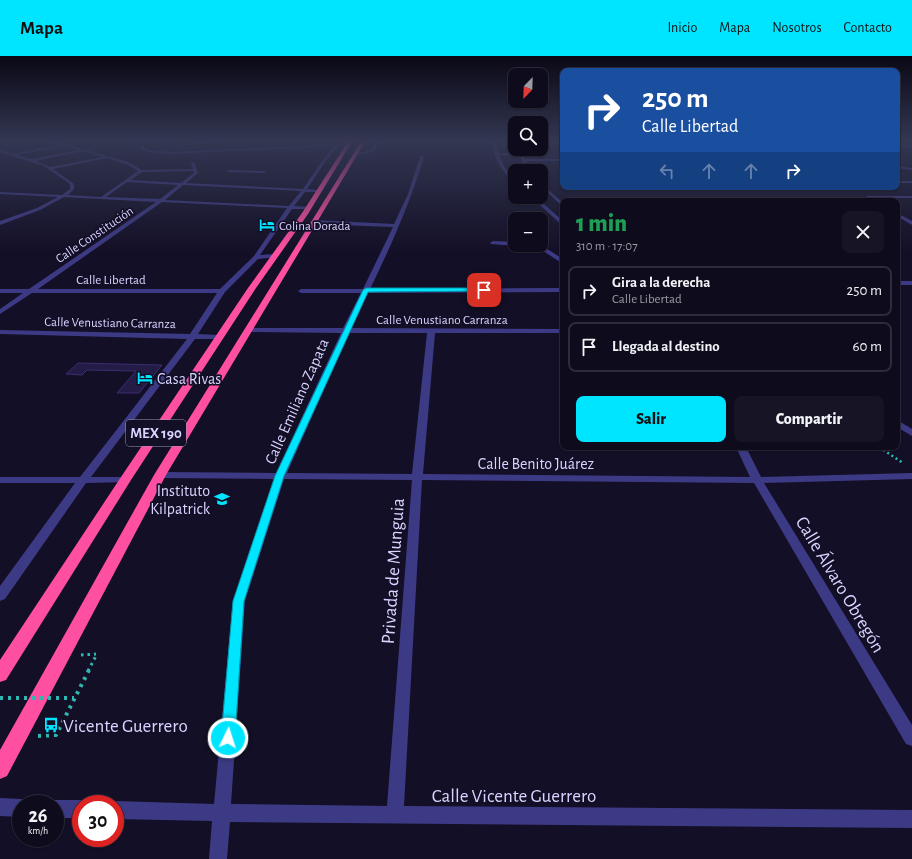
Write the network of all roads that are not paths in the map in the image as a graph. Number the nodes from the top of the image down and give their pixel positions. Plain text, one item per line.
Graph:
1 (63, 177) edge
2 (131, 177) edge
3 (190, 177) edge
4 (313, 177) edge
5 (327, 177) edge
6 (340, 177) edge
7 (415, 177) edge
8 (126, 181) junction
9 (900, 182) edge
10 (912, 182) edge
11 (182, 184) junction
12 (304, 190) junction
13 (775, 190) edge
14 (838, 190) edge
15 (318, 191) junction
16 (548, 191) edge
17 (0, 193) edge
18 (66, 195) junction
19 (103, 197) junction
20 (912, 197) edge
21 (870, 198) edge
22 (162, 200) junction
23 (560, 203) edge
24 (218, 204) junction
25 (541, 204) edge
26 (213, 207) dead end
27 (290, 208) junction
28 (309, 208) junction
29 (900, 216) edge
30 (560, 221) edge
31 (313, 222) junction
32 (0, 223) edge
33 (904, 224) dead end
34 (912, 224) edge
35 (396, 226) junction
36 (493, 243) dead end
37 (508, 244) edge
38 (548, 252) edge
39 (274, 256) junction
40 (256, 258) junction
41 (560, 260) edge
42 (900, 283) edge
43 (912, 283) edge
44 (366, 290) junction
45 (560, 290) edge
46 (0, 291) edge
47 (29, 291) junction
48 (222, 291) junction
49 (301, 291) dead end
50 (0, 312) edge
51 (248, 330) junction
52 (346, 330) junction
53 (431, 331) junction
54 (0, 332) edge
55 (560, 332) edge
56 (193, 336) junction
57 (220, 337) junction
58 (900, 425) edge
59 (912, 433) edge
60 (742, 450) edge
61 (160, 475) junction
62 (280, 476) junction
63 (912, 476) edge
64 (417, 478) junction
65 (0, 480) edge
66 (83, 480) junction
67 (125, 480) junction
68 (757, 480) junction
69 (0, 596) edge
70 (0, 675) edge
71 (912, 739) edge
72 (0, 769) edge
73 (0, 807) edge
74 (12, 808) edge
75 (124, 810) edge
76 (222, 814) junction
77 (395, 815) junction
78 (912, 819) edge
79 (218, 859) edge

1 - 18 street
2 - 8 street
3 - 11 street, Calle Constitución
4 - 12 street
5 - 15 highway, MEX 190
6 - 31 highway, MEX 190
7 - 35 street, Calle Emiliano Zapata
8 - 11 street
8 - 19 street
9 - 10 street
11 - 12 street
11 - 22 street, Calle Constitución
12 - 15 street
12 - 27 street
13 - 14 street
15 - 28 highway, MEX 190
16 - 23 street
17 - 18 street
18 - 19 street
18 - 32 street
19 - 22 street
20 - 21 street
22 - 24 street
22 - 47 street, Calle Constitución
24 - 26 street
24 - 27 street
25 - 30 street
27 - 28 street
27 - 40 street
28 - 39 highway, MEX 190
29 - 34 street
31 - 35 street
31 - 51 highway, MEX 190
33 - 34 street
35 - 44 street, Calle Emiliano Zapata
36 - 37 street
38 - 41 street
39 - 40 street
39 - 57 highway, MEX 190
40 - 48 street
42 - 43 street
44 - 45 street
44 - 49 street
44 - 52 street, Calle Emiliano Zapata
46 - 47 street, Calle Libertad
47 - 48 street, Calle Libertad
47 - 50 street, Calle Constitución
48 - 56 street
51 - 52 street, Calle Venustiano Carranza
51 - 61 highway, MEX 190
52 - 53 street, Calle Venustiano Carranza
52 - 62 street, Calle Emiliano Zapata
53 - 55 street, Calle Venustiano Carranza
53 - 64 street, Privada de Munguia
54 - 56 street, Calle Venustiano Carranza
56 - 57 street, Calle Venustiano Carranza
56 - 66 street
57 - 67 highway, MEX 190
58 - 59 street
60 - 68 street, Calle Álvaro Obregón
61 - 62 street, Calle Benito Juárez
61 - 72 highway, MEX 190
62 - 64 street, Calle Benito Juárez
62 - 76 street, Calle Emiliano Zapata
63 - 68 street, Calle Benito Juárez
64 - 68 street, Calle Benito Juárez
64 - 77 street, Privada de Munguia
65 - 66 street
66 - 67 street
66 - 69 street
67 - 70 highway, MEX 190
68 - 71 street, Calle Álvaro Obregón
73 - 74 street
75 - 76 street, Calle Vicente Guerrero
76 - 77 street, Calle Vicente Guerrero
76 - 79 street, Calle Emiliano Zapata
77 - 78 street, Calle Vicente Guerrero

